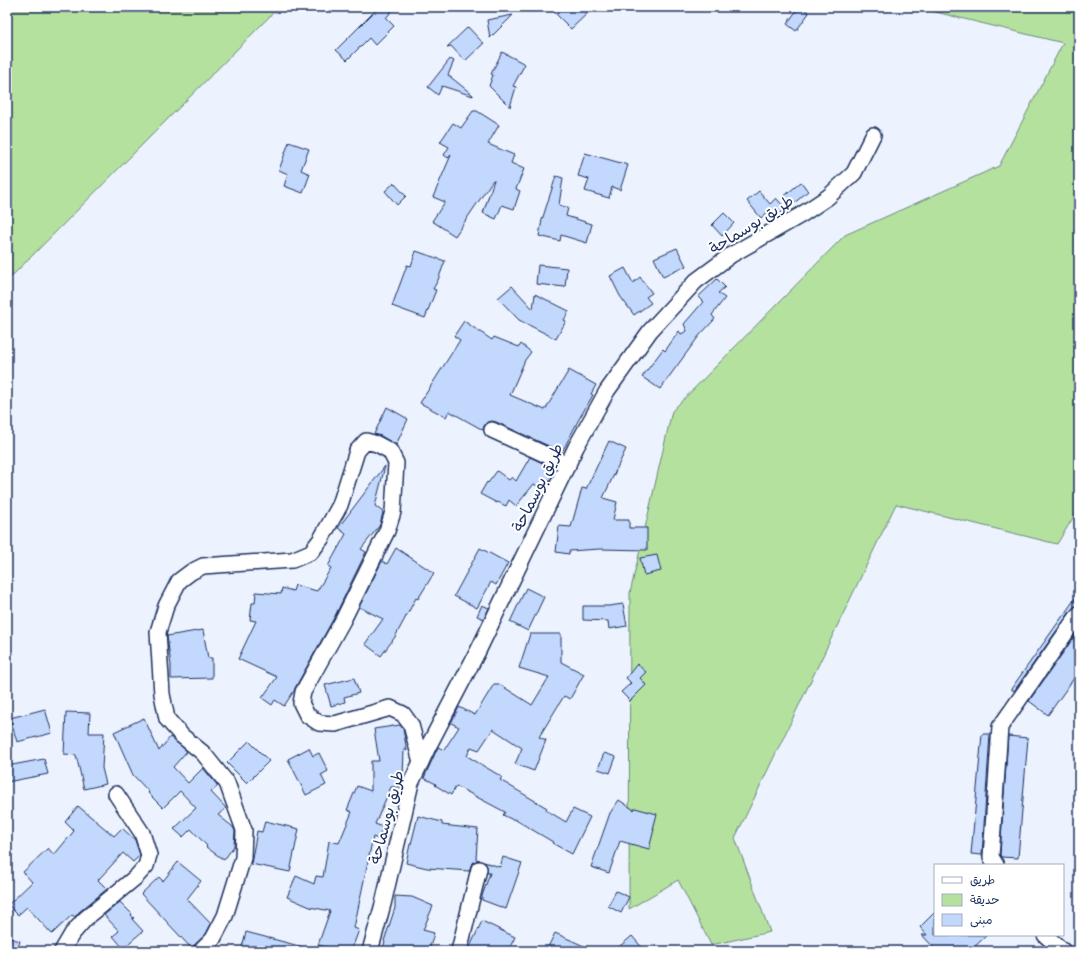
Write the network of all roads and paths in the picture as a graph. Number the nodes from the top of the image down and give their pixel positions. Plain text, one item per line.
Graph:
1 (874, 135) dead end
2 (492, 430) dead end
3 (568, 465) junction
4 (1079, 614) edge
5 (421, 762) junction
6 (116, 794) dead end
7 (995, 864) edge
8 (479, 869) dead end
9 (1046, 936) edge
10 (62, 951) edge
11 (201, 951) edge
12 (370, 951) edge
13 (459, 951) edge
14 (1064, 951) edge

1 - 3 street, طريق بوسماحة
2 - 3 street
3 - 5 street, طريق بوسماحة
4 - 7 street
5 - 11 street
5 - 12 street, طريق بوسماحة
6 - 10 street
8 - 13 street
9 - 14 street

